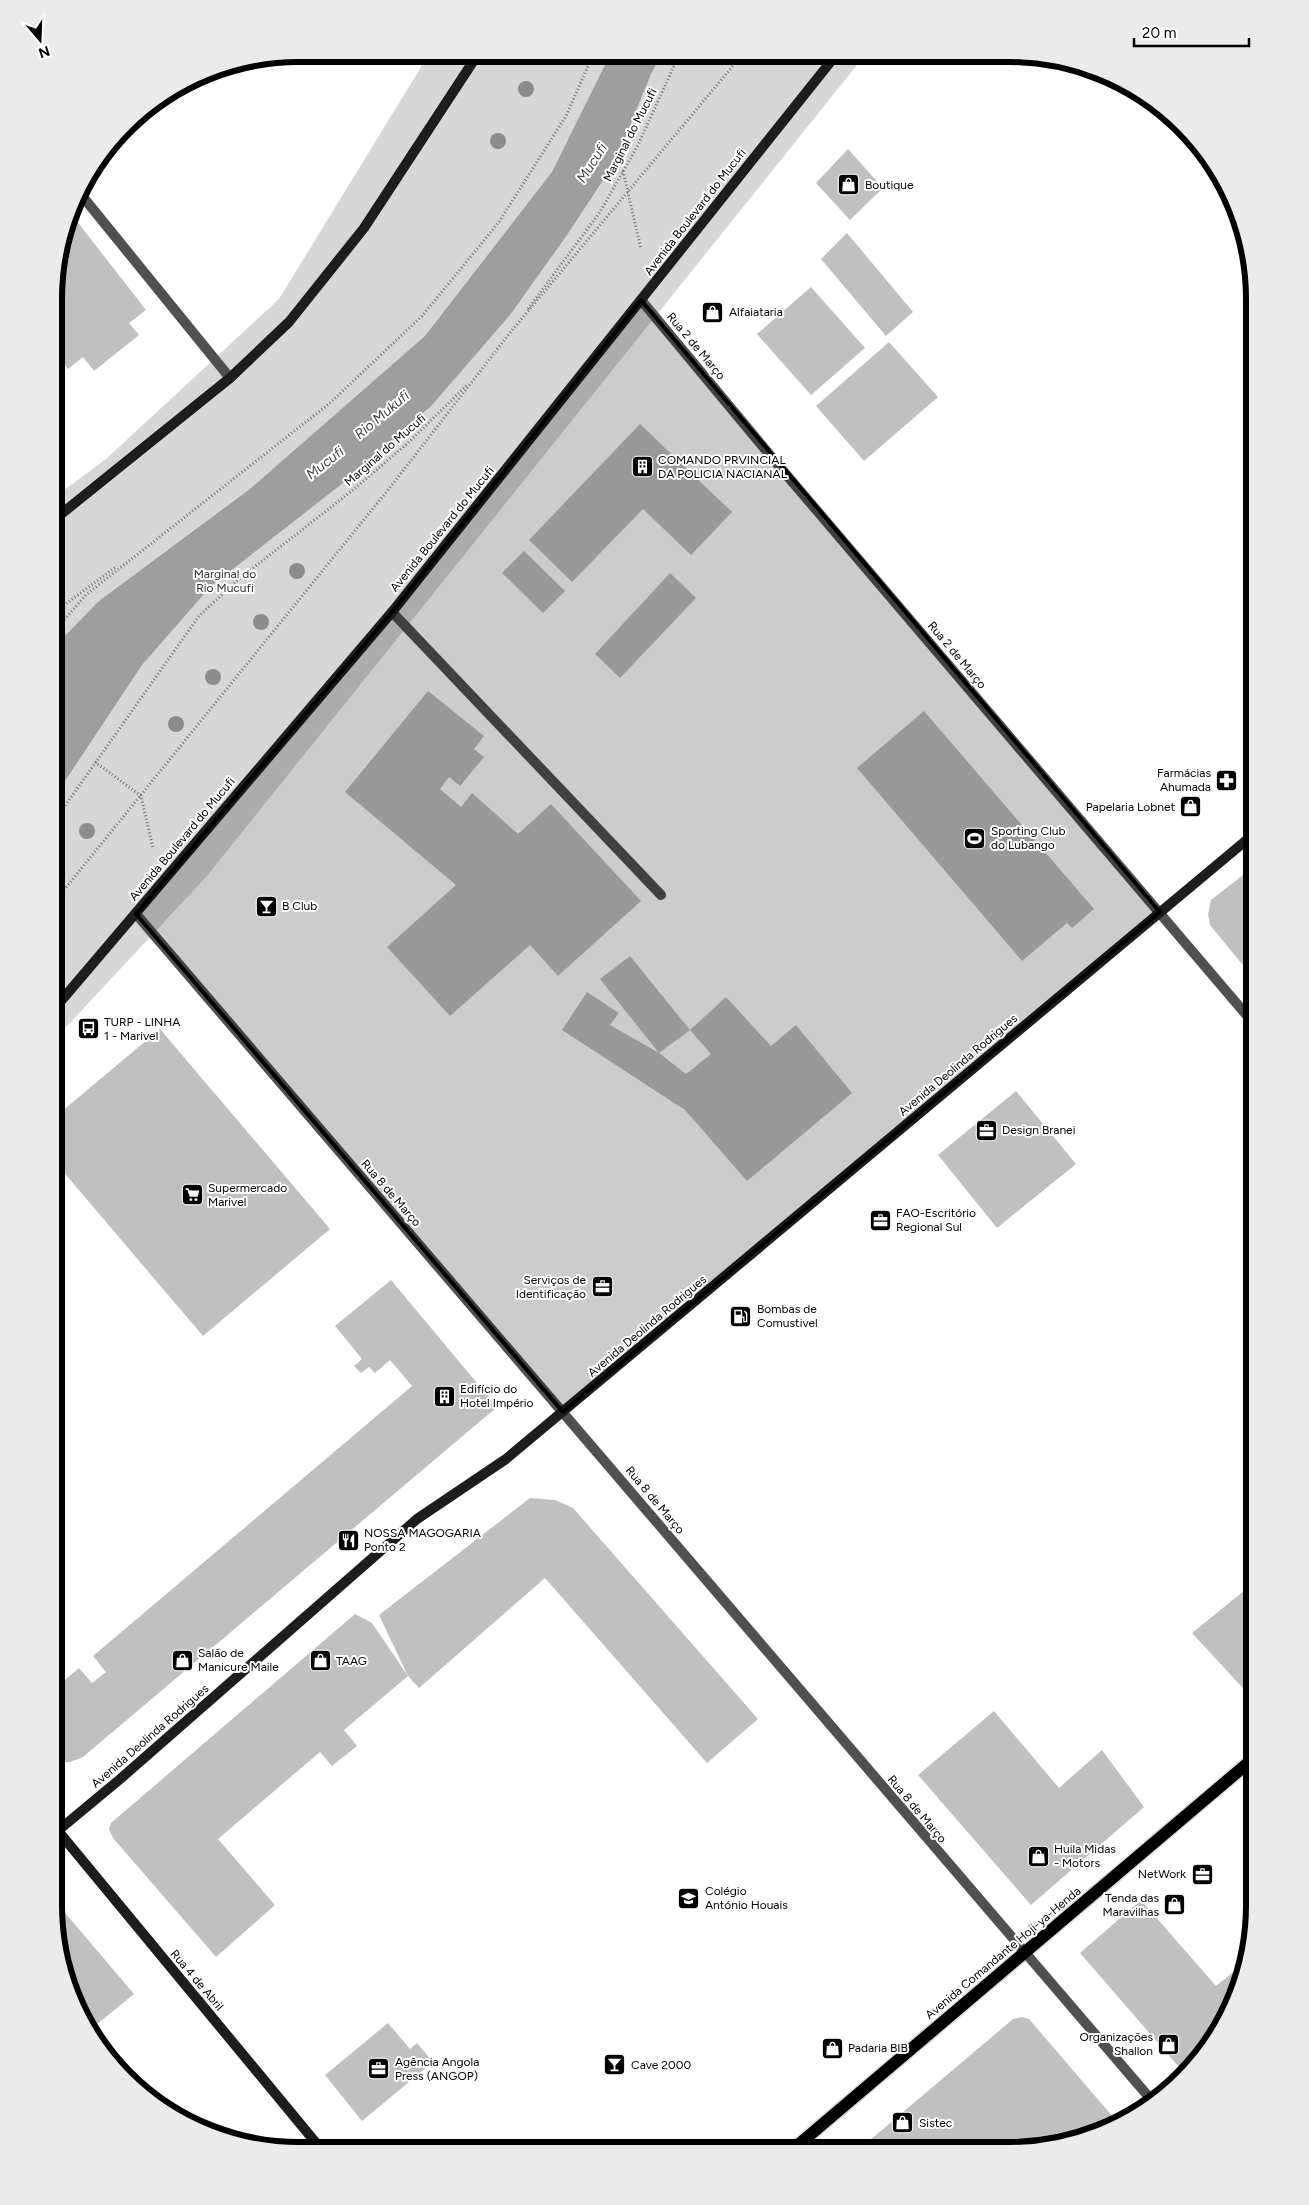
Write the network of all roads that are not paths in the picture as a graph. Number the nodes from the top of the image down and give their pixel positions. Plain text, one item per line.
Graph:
1 (473, 62) edge
2 (830, 62) edge
3 (85, 199) edge
4 (642, 300) junction
5 (230, 378) junction
6 (62, 515) edge
7 (392, 612) junction
8 (1246, 840) edge
9 (661, 895) dead end
10 (1160, 912) junction
11 (136, 914) junction
12 (62, 1000) edge
13 (1246, 1014) edge
14 (563, 1412) junction
15 (1246, 1765) edge
16 (62, 1825) edge
17 (62, 1838) edge
18 (1024, 1954) junction
19 (1149, 2097) edge
20 (315, 2142) edge
21 (802, 2142) edge

1 - 5 street
2 - 4 street, Avenida Boulevard do Mucufi
3 - 5 street
4 - 7 street, Avenida Boulevard do Mucufi
4 - 10 street, Rua 2 de Março
5 - 6 street
7 - 9 street
7 - 11 street, Avenida Boulevard do Mucufi
8 - 10 street, Avenida Deolinda Rodrigues
10 - 13 street, Rua 2 de Março
10 - 14 street, Avenida Deolinda Rodrigues
11 - 12 street, Avenida Boulevard do Mucufi
11 - 14 street, Rua 8 de Março
14 - 16 street, Avenida Deolinda Rodrigues
14 - 18 street, Rua 8 de Março
15 - 18 main road, Avenida Comandante Hoji-ya-Henda
17 - 20 street, Rua 4 de Abril
18 - 19 street, Rua 8 de Março
18 - 21 main road, Avenida Comandante Hoji-ya-Henda

